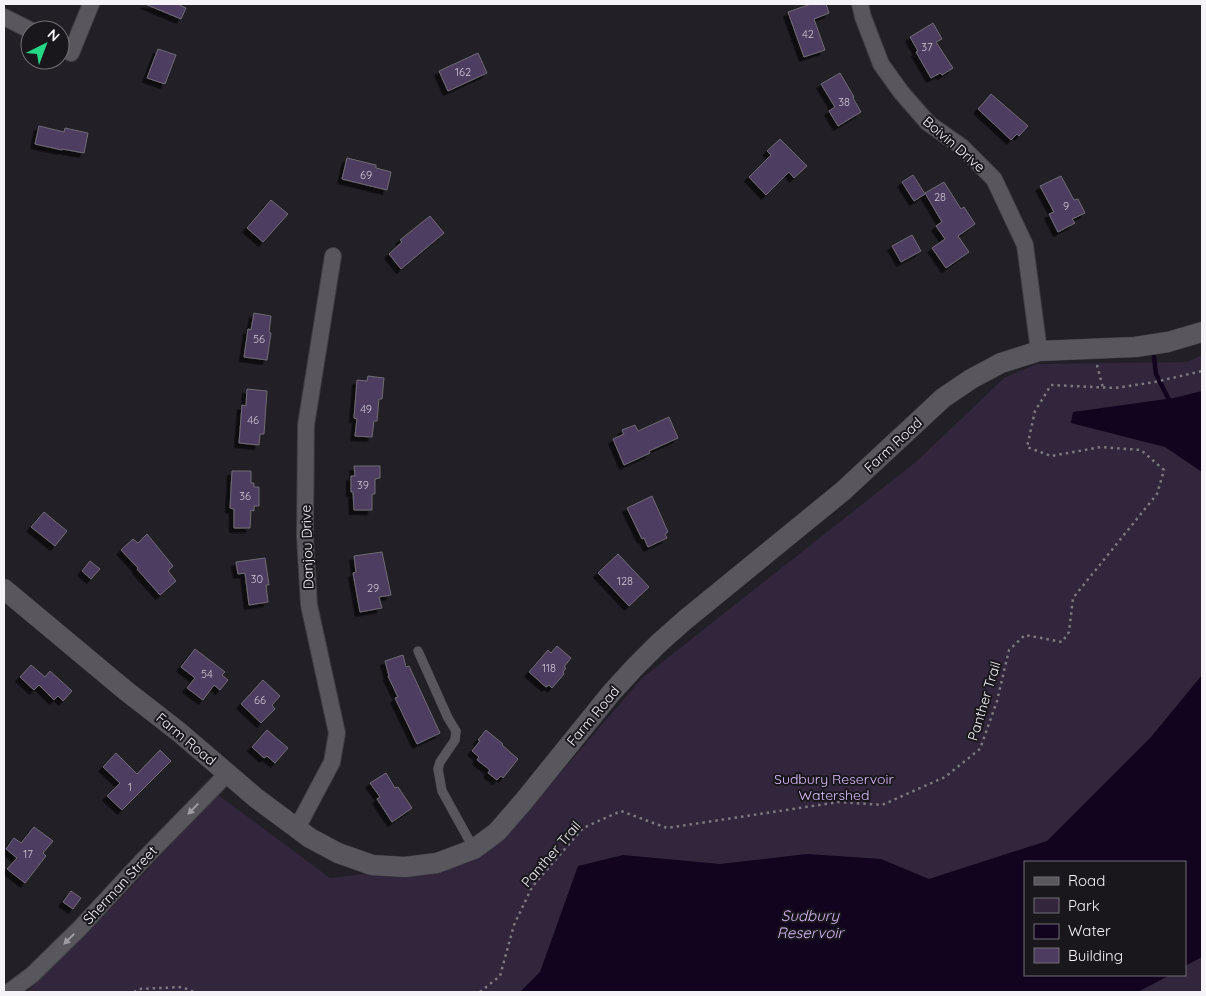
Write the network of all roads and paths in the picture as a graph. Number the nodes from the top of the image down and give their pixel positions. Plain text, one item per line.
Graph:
1 (91, 4) edge
2 (860, 4) edge
3 (4, 17) edge
4 (20, 25) edge
5 (70, 52) edge
6 (333, 256) dead end
7 (1202, 332) edge
8 (1094, 349) junction
9 (1039, 351) junction
10 (1202, 372) edge
11 (1103, 388) junction
12 (4, 589) edge
13 (418, 651) dead end
14 (227, 774) junction
15 (296, 828) junction
16 (474, 849) junction
17 (9, 992) edge
18 (134, 992) edge
19 (194, 992) edge
20 (480, 992) edge

1 - 5 street
2 - 9 street, Boivin Drive
3 - 4 street
6 - 15 street, Danjou Drive
7 - 8 street, Farm Road
8 - 9 street, Farm Road
8 - 11 path
9 - 16 street, Farm Road
10 - 11 path, Panther Trail
11 - 20 path, Panther Trail
12 - 14 street, Farm Road
13 - 16 lane
14 - 15 street, Farm Road
14 -> 17 street, Sherman Street
15 - 16 street, Farm Road
18 - 19 path

